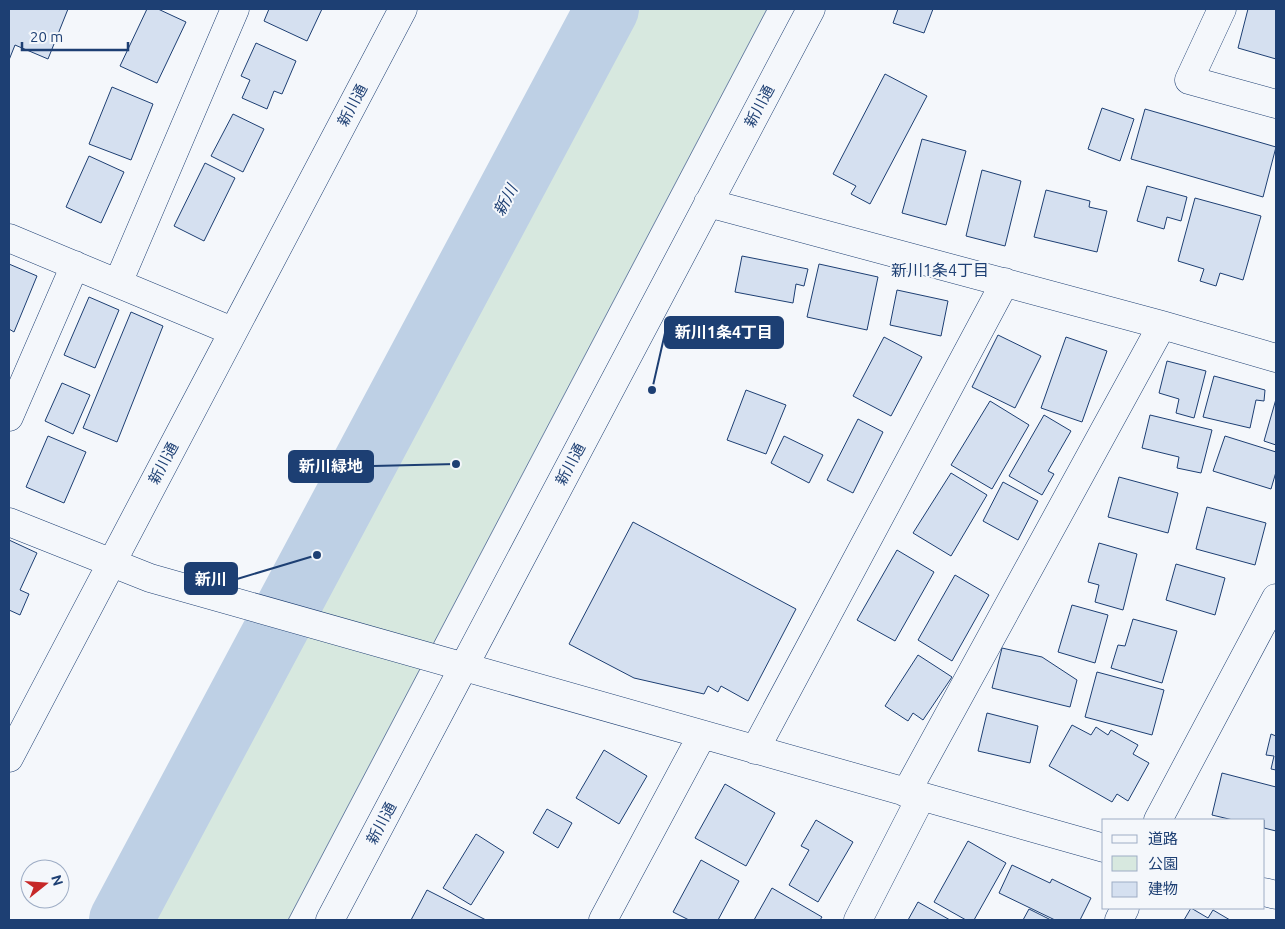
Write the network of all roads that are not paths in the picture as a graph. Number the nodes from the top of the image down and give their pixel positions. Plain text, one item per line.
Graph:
1 (235, 9) edge
2 (403, 9) edge
3 (812, 9) edge
4 (1222, 9) edge
5 (1276, 104) edge
6 (708, 203) junction
7 (9, 238) edge
8 (74, 265) junction
9 (1005, 282) junction
10 (118, 283) junction
11 (1162, 324) junction
12 (232, 331) junction
13 (1276, 358) edge
14 (9, 417) edge
15 (9, 522) edge
16 (110, 564) junction
17 (1276, 598) edge
18 (463, 668) junction
19 (702, 735) junction
20 (755, 750) junction
21 (9, 758) edge
22 (914, 795) junction
23 (1159, 819) edge
24 (1102, 847) edge
25 (330, 920) edge
26 (603, 920) edge
27 (858, 920) edge

1 - 10 street
2 - 12 street, 新川通
3 - 6 street, 新川通
4 - 5 street
6 - 9 street
6 - 18 street, 新川通
7 - 8 street
8 - 10 street
8 - 14 street
9 - 11 street
9 - 20 street
10 - 12 street
11 - 13 street
11 - 22 street
12 - 16 street, 新川通
15 - 16 street
16 - 18 street
16 - 21 street, 新川通
17 - 23 street
18 - 19 street
18 - 25 street, 新川通
19 - 20 street
19 - 26 street
20 - 22 street
22 - 24 street
22 - 27 street

